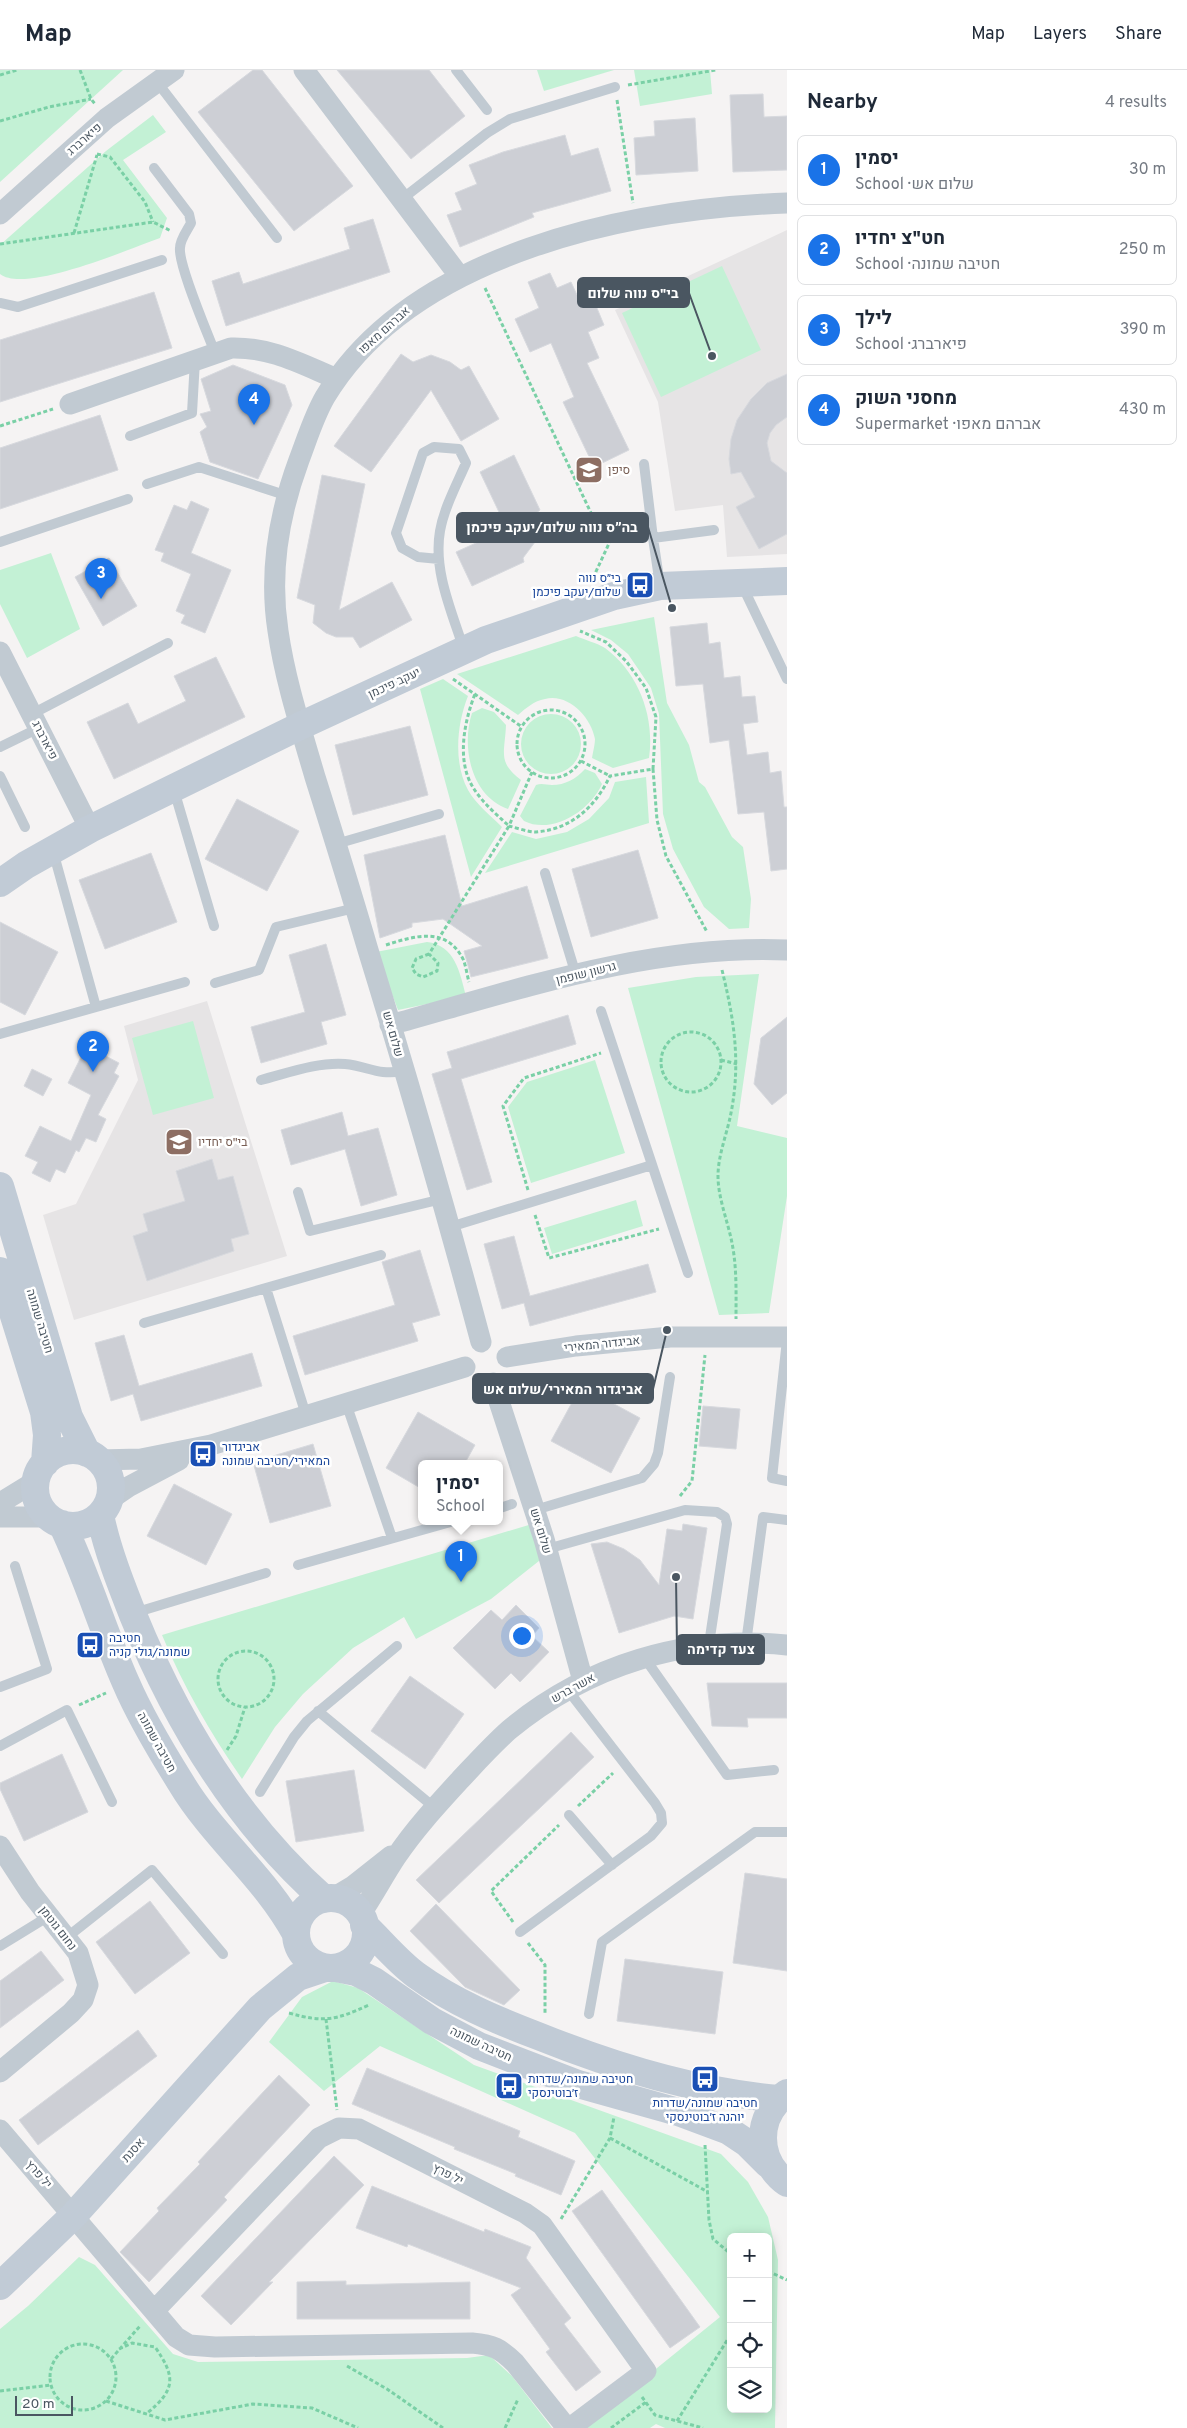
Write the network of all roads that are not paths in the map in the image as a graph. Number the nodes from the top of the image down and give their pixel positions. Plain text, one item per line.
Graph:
1 (304, 70) edge
2 (456, 70) edge
3 (169, 73) edge
4 (615, 87) road end
5 (487, 110) dead end
6 (154, 168) dead end
7 (402, 200) junction
8 (787, 203) edge
9 (0, 214) edge
10 (277, 238) dead end
11 (162, 260) dead end
12 (468, 273) junction
13 (0, 304) edge
14 (215, 353) junction
15 (195, 360) junction
16 (337, 379) junction
17 (70, 404) road end
18 (130, 436) dead end
19 (644, 464) dead end
20 (147, 484) dead end
21 (288, 496) junction
22 (128, 499) dead end
23 (714, 530) dead end
24 (653, 538) junction
25 (0, 542) edge
26 (439, 559) junction
27 (787, 581) edge
28 (741, 583) junction
29 (660, 586) junction
30 (168, 644) dead end
31 (0, 652) edge
32 (452, 656) junction
33 (787, 679) edge
34 (35, 721) junction
35 (300, 726) junction
36 (0, 747) edge
37 (0, 776) edge
38 (174, 788) junction
39 (439, 814) dead end
40 (25, 827) dead end
41 (90, 829) junction
42 (336, 844) junction
43 (53, 850) junction
44 (26, 865) junction
45 (545, 873) dead end
46 (0, 874) edge
47 (0, 883) edge
48 (355, 908) junction
49 (214, 926) dead end
50 (787, 950) edge
51 (576, 974) junction
52 (185, 982) dead end
53 (215, 983) dead end
54 (96, 1007) junction
55 (601, 1011) dead end
56 (390, 1025) junction
57 (0, 1034) edge
58 (403, 1071) junction
59 (261, 1080) dead end
60 (652, 1165) junction
61 (0, 1186) edge
62 (298, 1192) dead end
63 (442, 1199) junction
64 (450, 1228) junction
65 (381, 1255) dead end
66 (0, 1271) edge
67 (688, 1273) dead end
68 (266, 1288) junction
69 (144, 1323) dead end
70 (787, 1338) edge
71 (481, 1342) junction
72 (507, 1357) junction
73 (465, 1367) junction
74 (670, 1377) dead end
75 (493, 1383) junction
76 (346, 1402) junction
77 (306, 1415) junction
78 (212, 1445) junction
79 (93, 1456) junction
80 (40, 1472) junction
81 (787, 1481) edge
82 (0, 1503) edge
83 (512, 1504) dead end
84 (104, 1507) junction
85 (503, 1507) edge
86 (535, 1510) junction
87 (0, 1517) edge
88 (787, 1520) edge
89 (56, 1521) junction
90 (439, 1525) edge
91 (392, 1538) junction
92 (547, 1549) junction
93 (298, 1565) dead end
94 (15, 1566) dead end
95 (266, 1573) dead end
96 (133, 1614) junction
97 (746, 1643) junction
98 (709, 1644) junction
99 (787, 1645) edge
100 (397, 1646) dead end
101 (644, 1657) junction
102 (575, 1685) junction
103 (0, 1687) edge
104 (318, 1711) junction
105 (0, 1746) edge
106 (774, 1770) dead end
107 (260, 1792) dead end
108 (112, 1802) dead end
109 (435, 1808) junction
110 (570, 1815) road end
111 (787, 1832) edge
112 (411, 1837) junction
113 (0, 1846) edge
114 (612, 1865) junction
115 (328, 1899) junction
116 (49, 1916) junction
117 (362, 1920) junction
118 (520, 1932) road end
119 (66, 1938) junction
120 (296, 1939) junction
121 (0, 1946) edge
122 (223, 1954) dead end
123 (330, 1968) junction
124 (260, 2008) junction
125 (589, 2014) dead end
126 (0, 2072) edge
127 (783, 2096) edge
128 (0, 2130) edge
129 (778, 2174) edge
130 (787, 2204) edge
131 (74, 2215) junction
132 (0, 2286) edge
133 (154, 2311) junction
134 (568, 2428) edge

1 - 7 street
2 - 5 lane
3 - 9 street, פיארברג
3 - 10 lane
4 - 7 lane
6 - 14 lane
7 - 12 street
8 - 12 street, אברהם מאפו
11 - 13 lane
12 - 16 street, אברהם מאפו
14 - 15 street
14 - 16 street
15 - 17 street
15 - 18 lane
16 - 21 street, אברהם מאפו
19 - 24 lane
20 - 21 lane
21 - 35 street, אברהם מאפו
22 - 25 lane
23 - 24 lane
24 - 29 lane
26 - 26 lane
26 - 32 lane
27 - 28 street, יעקב פיכמן
28 - 29 street, יעקב פיכמן
28 - 33 lane
29 - 32 street, יעקב פיכמן
30 - 34 lane
31 - 34 street, פיארברג
32 - 35 street, יעקב פיכמן
34 - 36 lane
34 - 41 street, פיארברג
35 - 38 street, יעקב פיכמן
35 - 42 street, שלום אש
37 - 40 lane
38 - 41 street, יעקב פיכמן
38 - 49 lane
39 - 42 lane
41 - 43 street, יעקב פיכמן
42 - 48 street, שלום אש
43 - 44 street, יעקב פיכמן
43 - 54 lane
44 - 46 street, יעקב פיכמן
44 - 47 street, יעקב פיכמן
45 - 51 lane
48 - 53 lane
48 - 56 street, שלום אש
50 - 51 street, גרשון שופמן
51 - 56 street, גרשון שופמן
52 - 54 lane
54 - 57 lane
55 - 60 lane
56 - 58 street, שלום אש
58 - 59 lane
58 - 63 street, שלום אש
60 - 64 lane
60 - 67 lane
61 - 79 street, חטיבה שמונה
62 - 63 lane
63 - 64 street, שלום אש
64 - 71 street, שלום אש
65 - 68 lane
66 - 80 street, חטיבה שמונה
68 - 69 lane
68 - 77 lane
70 - 72 street, אביגדור המאירי
70 - 81 lane
71 - 72 street
71 - 73 street
72 - 75 street
73 - 75 street
73 - 76 street
74 - 86 lane
75 - 86 street, שלום אש
76 - 77 street
76 - 91 lane
77 - 78 street
78 - 79 street
78 - 84 street
79 - 80 street
79 - 84 street
80 - 82 street
80 - 89 street
83 - 85 lane
84 - 89 street
84 - 96 street
86 - 92 street, שלום אש
87 - 89 street
88 - 97 lane
89 - 120 street, חטיבה שמונה
90 - 91 lane
91 - 93 lane
92 - 98 lane
92 - 102 street, שלום אש
94 - 103 lane
95 - 96 lane
96 - 115 street
97 - 98 street, אשר ברש
97 - 99 street, אשר ברש
98 - 101 street, אשר ברש
100 - 104 lane
101 - 102 street, אשר ברש
101 - 106 lane
102 - 109 street, אשר ברש
102 - 114 lane
104 - 107 lane
104 - 109 lane
105 - 108 lane
109 - 112 street, אשר ברש
110 - 114 lane
111 - 125 lane
112 - 115 street, אשר ברש
112 - 117 street, אשר ברש
113 - 116 street, נחום גוטמן
114 - 118 lane
115 - 117 street
115 - 120 street
116 - 119 street, נחום גוטמן
116 - 121 lane
117 - 123 street
117 - 127 street
119 - 122 lane
119 - 126 street, נחום גוטמן
120 - 123 street
120 - 124 street, אסנת
123 - 124 street, אסנת
123 - 129 street, חטיבה שמונה
124 - 131 street, אסנת
127 - 129 street
128 - 131 street, יל פרץ
129 - 130 street
131 - 132 street, אסנת
131 - 133 street, יל פרץ
133 - 134 street, יל פרץ
133 - 134 street, יל פרץ

